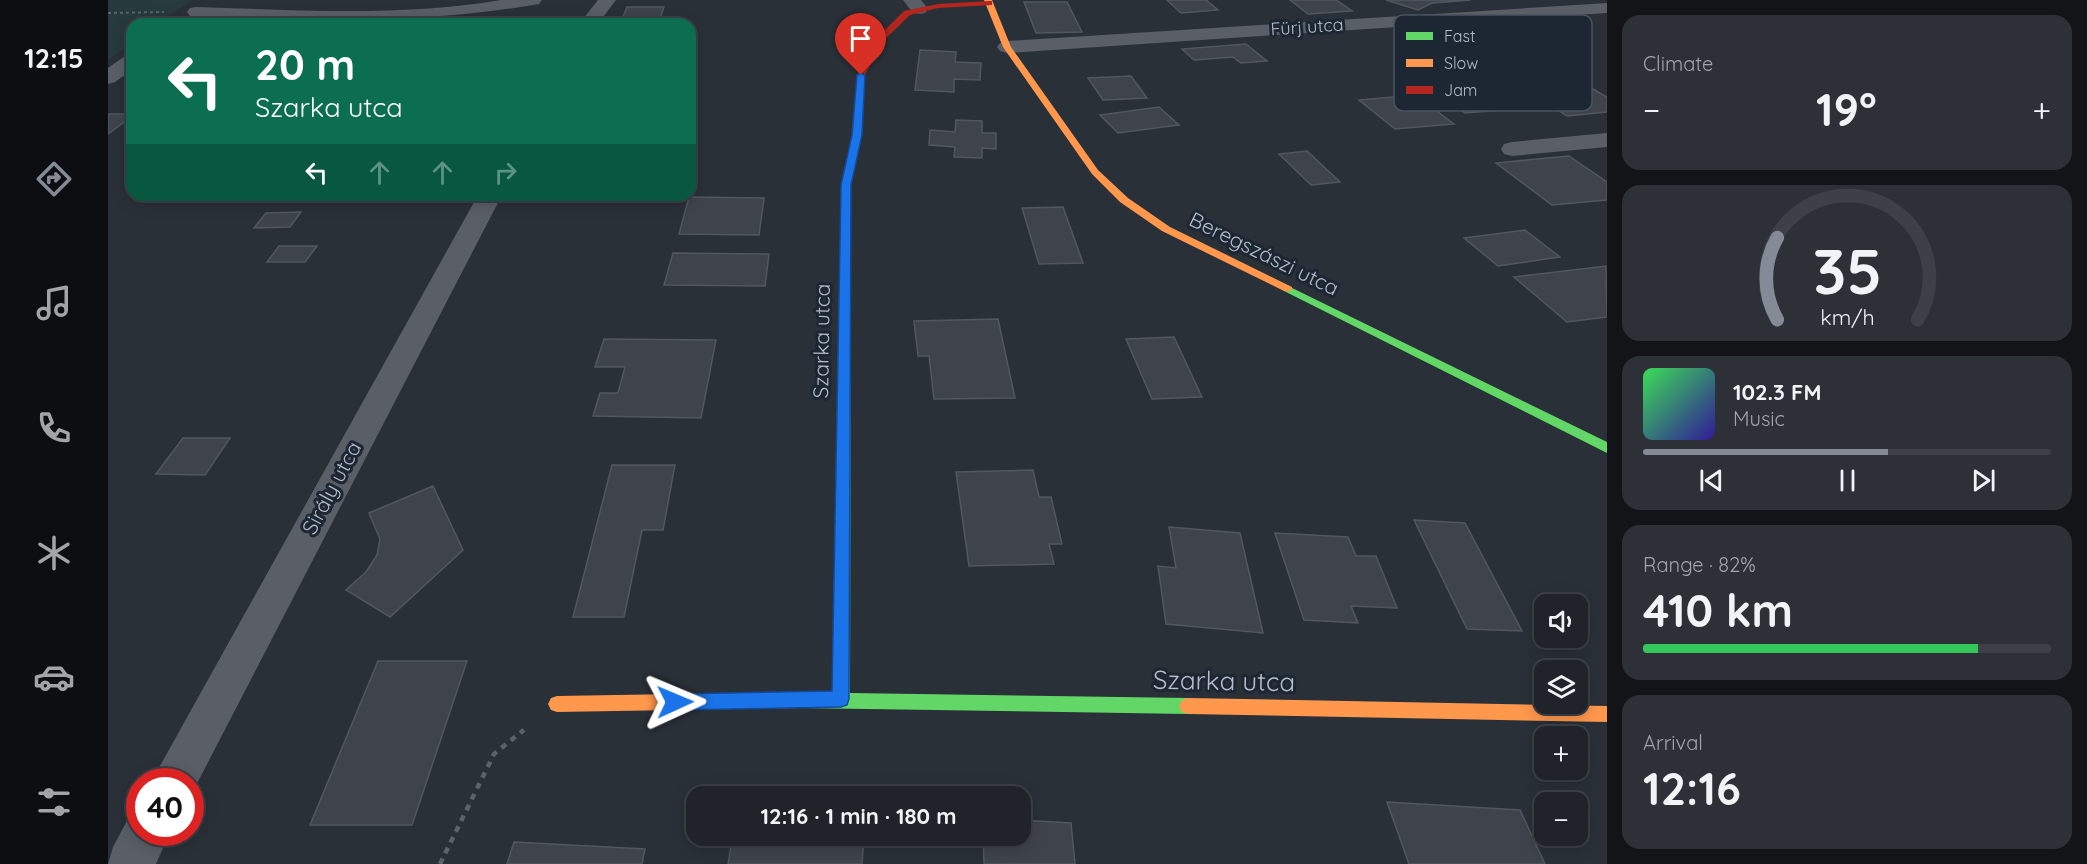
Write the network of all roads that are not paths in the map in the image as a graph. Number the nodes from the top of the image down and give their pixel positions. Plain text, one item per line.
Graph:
1 (212, 0) edge
2 (533, 0) edge
3 (607, 0) edge
4 (988, 1) edge
5 (916, 4) edge
6 (1607, 8) edge
7 (196, 12) junction
8 (1499, 15) edge
9 (188, 18) edge
10 (593, 18) edge
11 (1394, 22) edge
12 (1006, 47) junction
13 (126, 64) edge
14 (108, 78) edge
15 (1607, 140) edge
16 (1512, 149) dead end
17 (487, 201) edge
18 (1607, 448) edge
19 (841, 699) junction
20 (557, 704) road end
21 (1607, 714) edge
22 (182, 768) edge
23 (140, 846) edge
24 (130, 864) edge

1 - 7 street
2 - 7 street
3 - 10 street
4 - 5 street, Szarka utca
4 - 12 street, Beregszászi utca
5 - 19 street, Szarka utca
6 - 8 street, Fürj utca
7 - 9 street
11 - 12 street, Fürj utca
12 - 18 street, Beregszászi utca
13 - 14 street
15 - 16 street
17 - 22 street, Sirály utca
19 - 20 street, Szarka utca
19 - 21 street, Szarka utca
23 - 24 street

